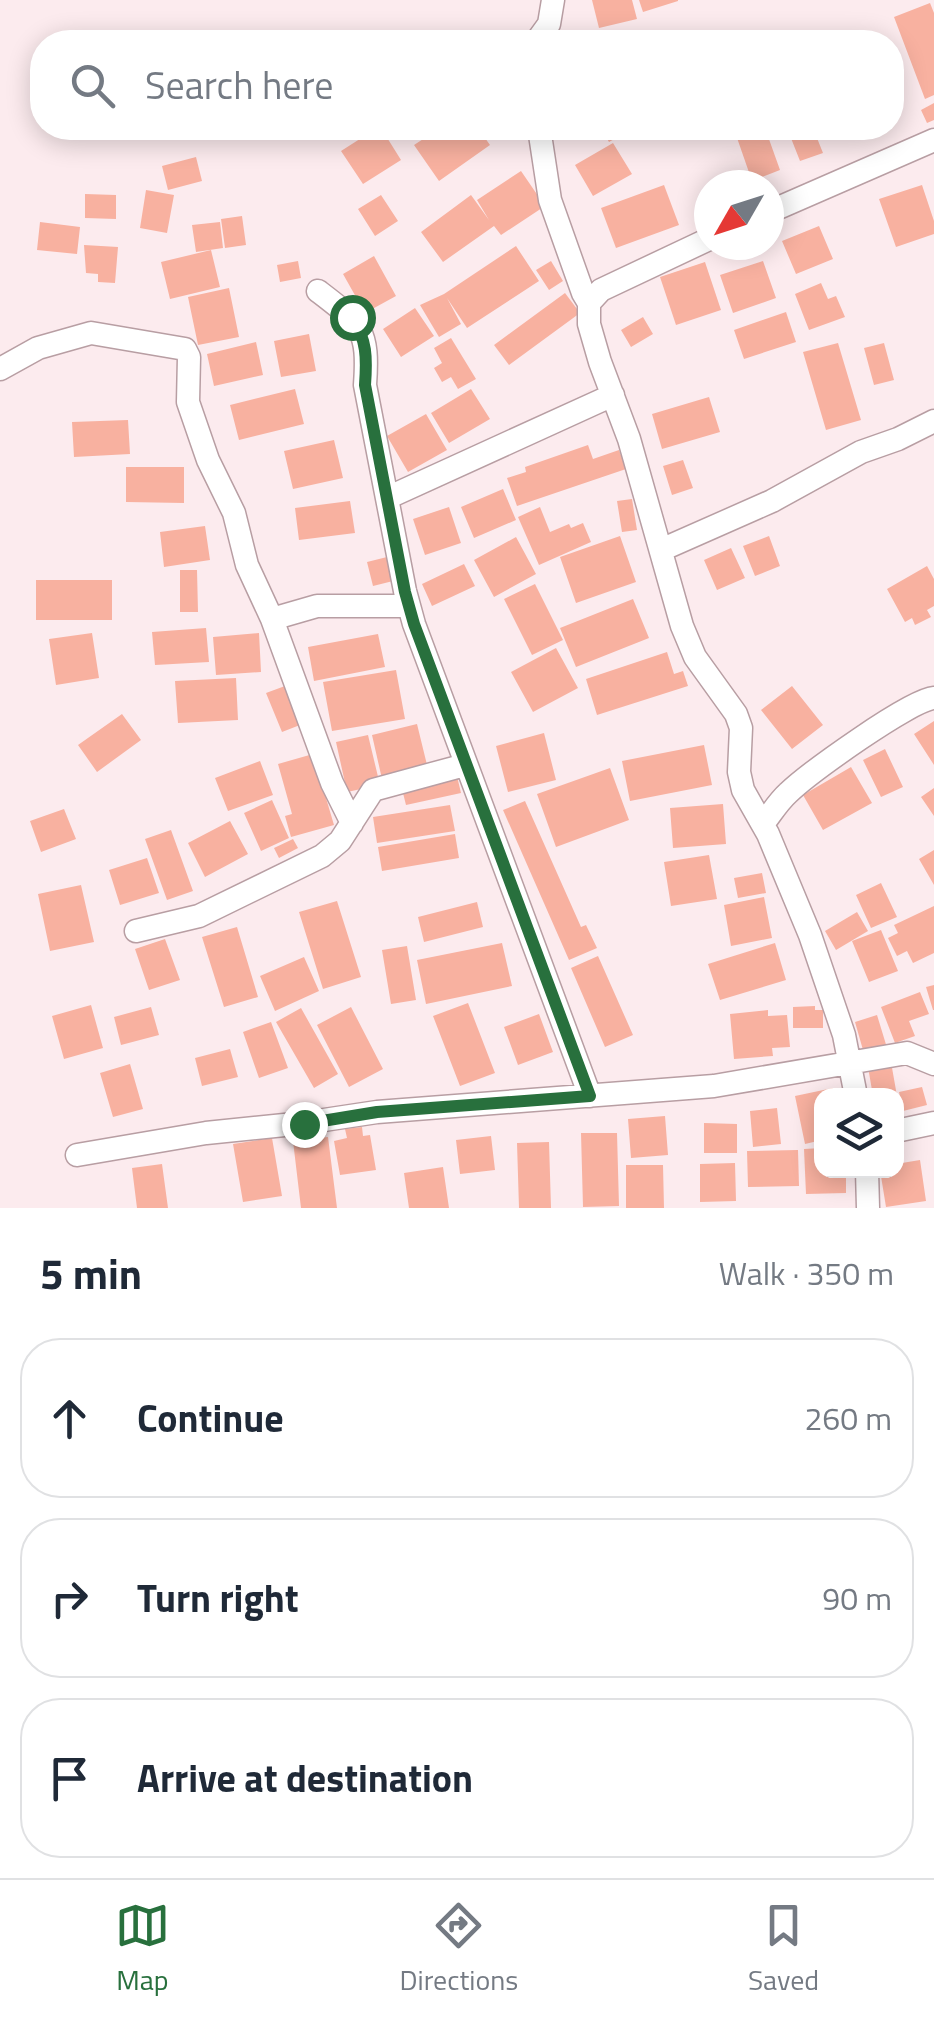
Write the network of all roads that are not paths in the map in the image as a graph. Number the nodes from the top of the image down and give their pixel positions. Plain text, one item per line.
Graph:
1 (553, 0) edge
2 (545, 30) edge
3 (540, 140) edge
4 (934, 140) edge
5 (784, 205) edge
6 (694, 246) edge
7 (318, 291) dead end
8 (589, 303) junction
9 (0, 369) edge
10 (612, 395) junction
11 (934, 420) edge
12 (388, 498) junction
13 (662, 550) junction
14 (409, 606) junction
15 (272, 620) junction
16 (934, 698) edge
17 (466, 766) junction
18 (352, 823) junction
19 (763, 824) junction
20 (136, 931) dead end
21 (850, 1064) junction
22 (934, 1064) edge
23 (854, 1088) edge
24 (590, 1096) junction
25 (934, 1123) edge
26 (904, 1129) edge
27 (77, 1156) dead end
28 (868, 1178) edge
29 (868, 1208) edge

1 - 2 street
3 - 8 street
4 - 5 street
6 - 8 street
7 - 12 street
8 - 10 street
9 - 15 street
10 - 12 street
10 - 13 street
11 - 13 street
12 - 14 street
13 - 19 street
14 - 15 street
14 - 17 street
15 - 18 street
16 - 19 street
17 - 18 street
17 - 24 street
18 - 20 street
19 - 21 street
21 - 22 street
21 - 23 street
21 - 24 street
24 - 27 street
25 - 26 street
28 - 29 street

